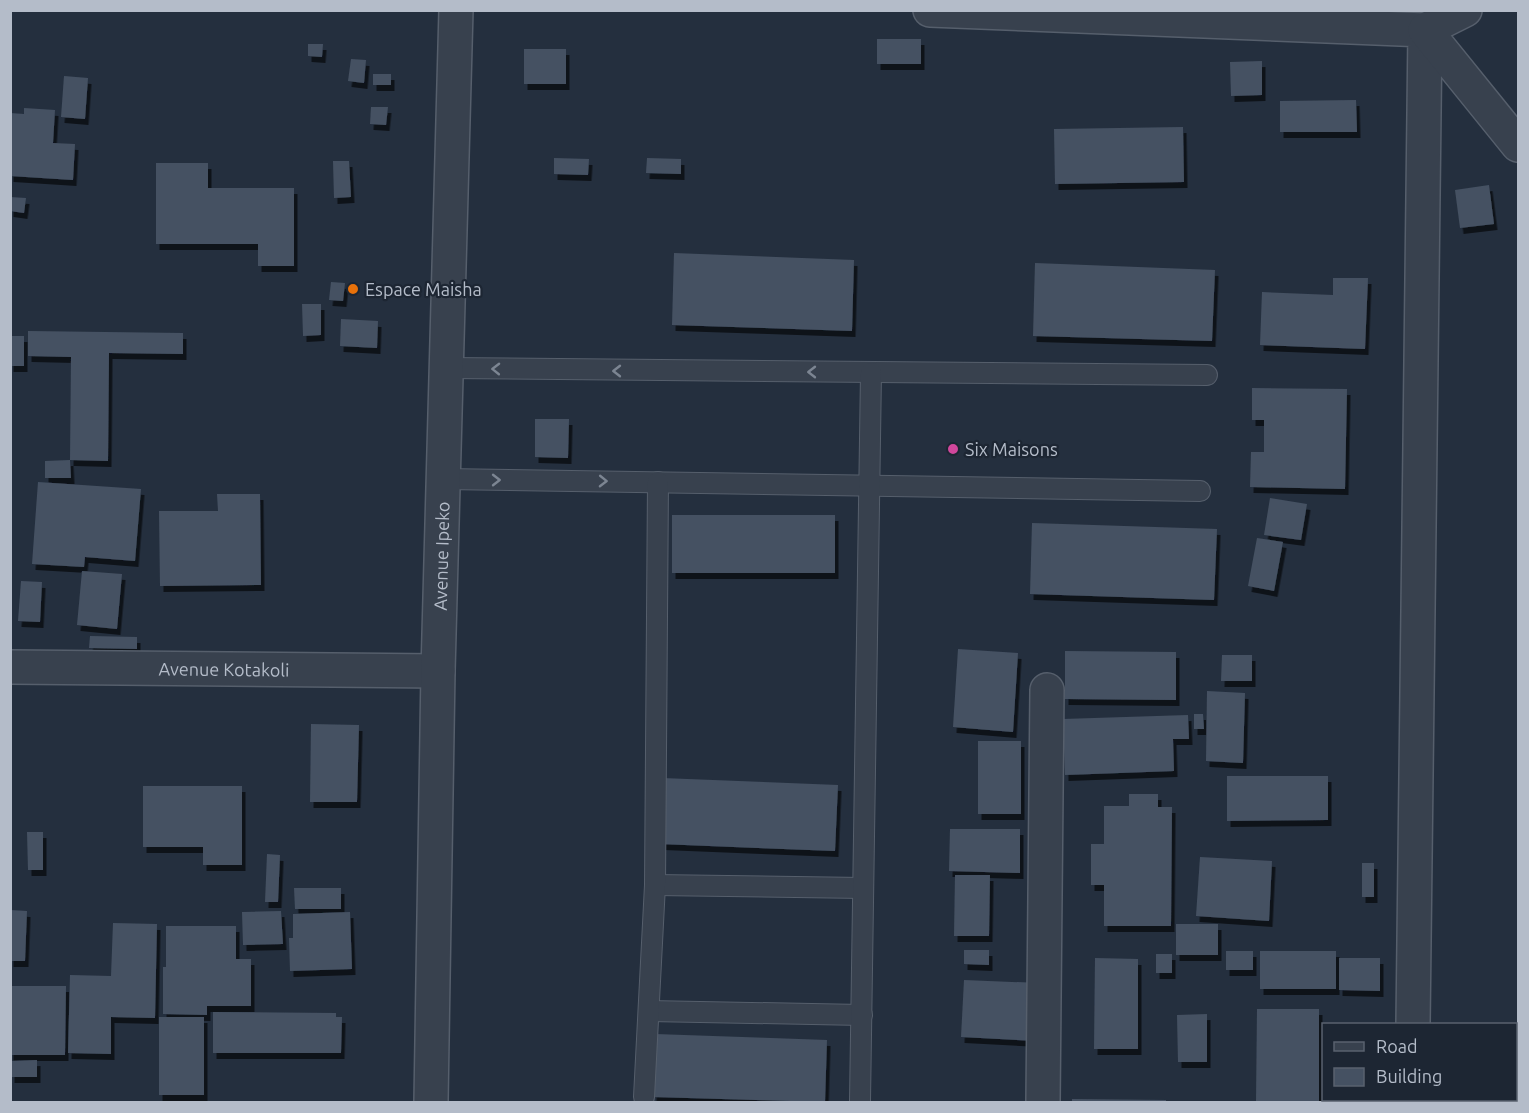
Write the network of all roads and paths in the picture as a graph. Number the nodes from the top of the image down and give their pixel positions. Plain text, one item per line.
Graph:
1 (456, 10) edge
2 (930, 10) edge
3 (1465, 10) edge
4 (1425, 30) junction
5 (1518, 145) edge
6 (446, 368) junction
7 (871, 373) junction
8 (1207, 375) dead end
9 (445, 479) junction
10 (658, 482) junction
11 (869, 485) junction
12 (1200, 491) dead end
13 (10, 667) edge
14 (438, 671) junction
15 (1047, 690) dead end
16 (655, 885) junction
17 (863, 888) junction
18 (649, 1011) junction
19 (862, 1015) junction
20 (1413, 1023) edge
21 (644, 1097) dead end
22 (861, 1101) edge
23 (431, 1102) edge
24 (1043, 1102) edge

1 - 6 street, Avenue Ipeko
2 - 4 street
3 - 4 street
4 - 5 street
4 - 20 street
7 -> 6 lane
6 - 9 street, Avenue Ipeko
7 - 8 lane
7 - 11 lane
9 -> 10 lane
9 - 14 street, Avenue Ipeko
10 - 11 lane
10 - 16 lane
11 - 12 lane
11 - 17 lane
13 - 14 street, Avenue Kotakoli
14 - 23 street, Avenue Ipeko
15 - 24 street
16 - 17 lane
16 - 18 lane
17 - 19 lane
18 - 19 lane
18 - 21 lane
19 - 22 lane

